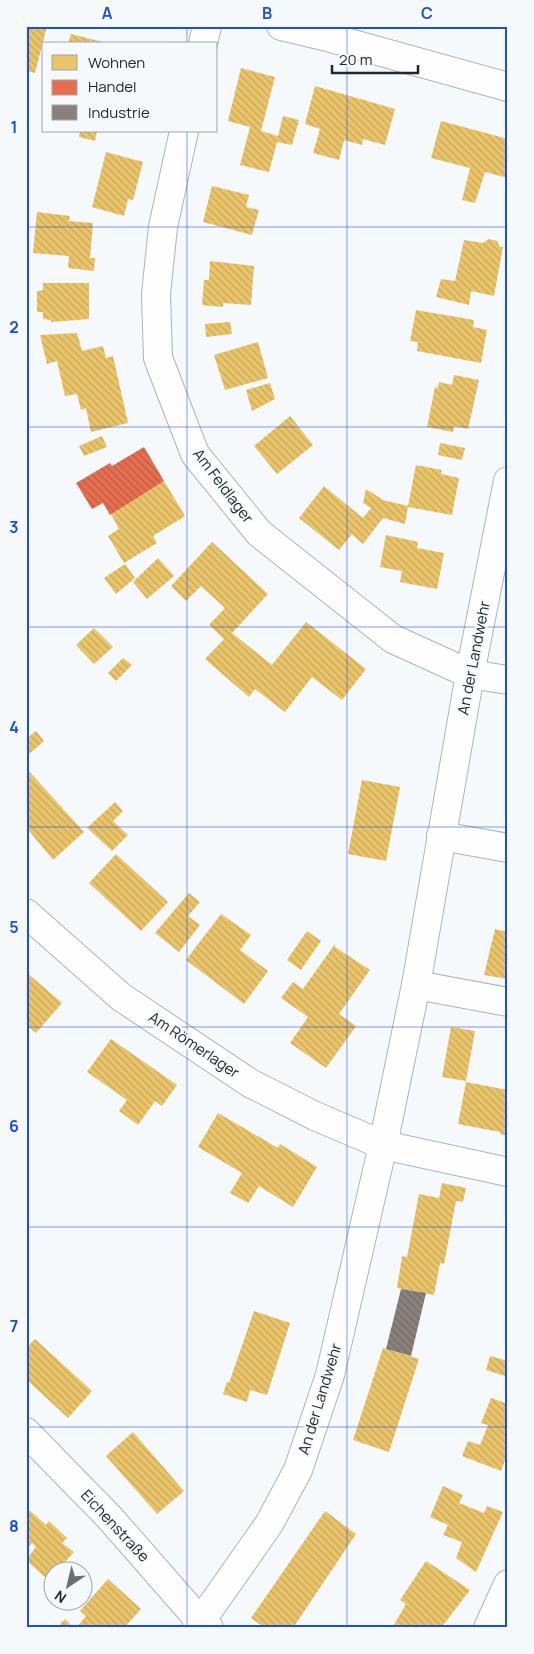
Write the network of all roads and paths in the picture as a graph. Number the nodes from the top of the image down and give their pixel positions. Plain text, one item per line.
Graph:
1 (207, 26) edge
2 (280, 26) edge
3 (332, 32) edge
4 (203, 42) edge
5 (508, 87) edge
6 (184, 132) edge
7 (508, 481) edge
8 (470, 674) junction
9 (508, 680) edge
10 (441, 836) junction
11 (508, 848) edge
12 (26, 913) edge
13 (416, 985) junction
14 (508, 1002) edge
15 (382, 1145) junction
16 (508, 1172) edge
17 (26, 1432) edge
18 (508, 1584) edge
19 (202, 1626) edge
20 (488, 1628) edge

1 - 4 street
2 - 3 street
3 - 5 street
6 - 8 street, Am Feldlager
7 - 8 street, An der Landwehr
8 - 9 street, Am Feldlager
8 - 10 street, An der Landwehr
10 - 11 street
10 - 13 street, An der Landwehr
12 - 15 street, Am Römerlager
13 - 14 street
13 - 15 street, An der Landwehr
15 - 16 street
15 - 19 street, An der Landwehr
17 - 19 street, Eichenstraße
18 - 20 street

